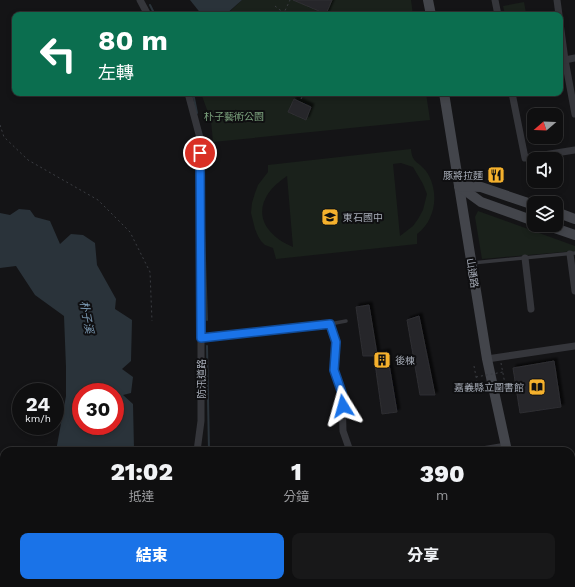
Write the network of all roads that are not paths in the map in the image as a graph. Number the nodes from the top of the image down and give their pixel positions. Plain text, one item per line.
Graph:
1 (140, 0) edge
2 (428, 0) edge
3 (495, 0) edge
4 (557, 0) edge
5 (146, 12) edge
6 (430, 12) edge
7 (497, 12) edge
8 (559, 12) edge
9 (575, 58) edge
10 (563, 60) edge
11 (189, 96) edge
12 (444, 96) edge
13 (513, 96) edge
14 (575, 114) edge
15 (575, 150) edge
16 (459, 186) junction
17 (527, 203) edge
18 (563, 215) edge
19 (527, 218) edge
20 (575, 219) edge
21 (563, 231) edge
22 (575, 235) edge
23 (573, 254) edge
24 (525, 258) junction
25 (471, 263) junction
26 (575, 291) edge
27 (531, 309) dead end
28 (346, 321) dead end
29 (330, 324) junction
30 (201, 338) junction
31 (575, 346) edge
32 (486, 359) junction
33 (198, 447) edge
34 (349, 447) edge
35 (507, 447) edge

1 - 5 street
2 - 6 main road
3 - 7 street
4 - 8 street
9 - 10 street
10 - 14 street
11 - 30 street, 防汛道路
12 - 16 main road, 山通路
13 - 15 street
16 - 17 main road
16 - 19 main road
16 - 25 main road, 山通路
18 - 20 main road
21 - 22 main road
23 - 24 lane
23 - 26 street
24 - 25 lane
24 - 27 street
25 - 32 main road, 山通路
28 - 29 lane
29 - 30 lane
29 - 34 street
30 - 33 street, 防汛道路
31 - 32 street
32 - 35 main road, 山通路

